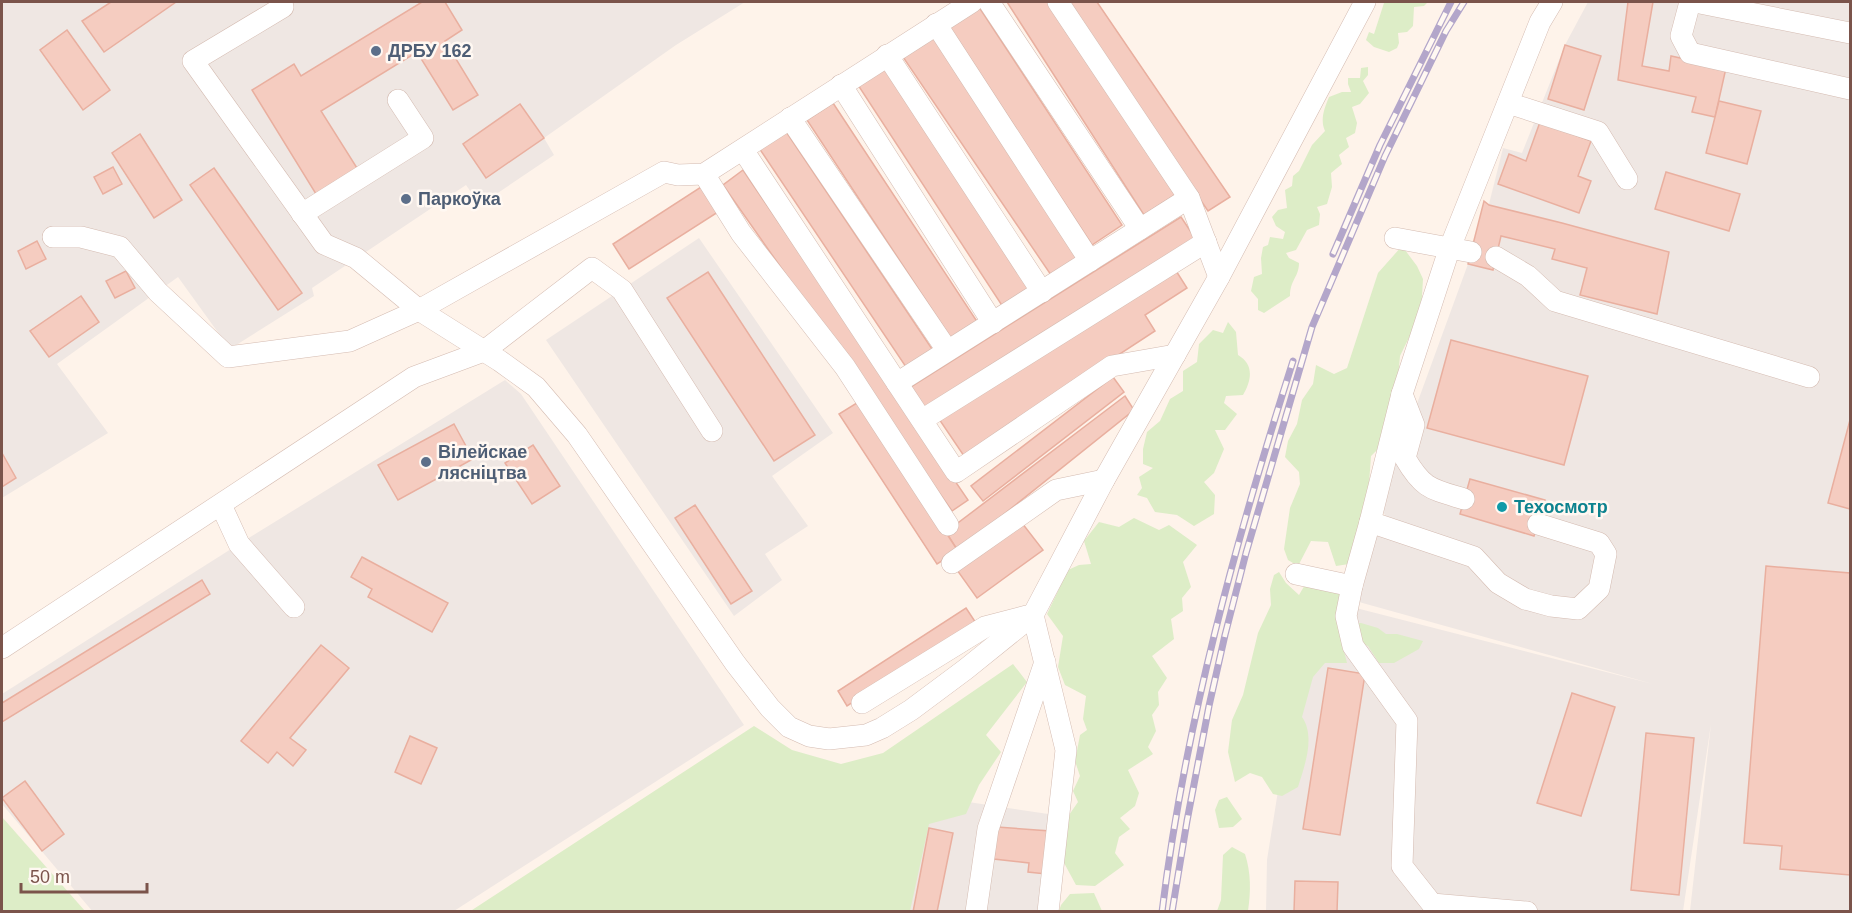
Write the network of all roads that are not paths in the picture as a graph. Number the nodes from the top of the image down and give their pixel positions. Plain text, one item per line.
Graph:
1 (972, 2) edge
2 (989, 2) edge
3 (1058, 2) edge
4 (1365, 2) edge
5 (1552, 2) edge
6 (1690, 2) edge
7 (1695, 2) edge
8 (283, 7) dead end
9 (936, 24) junction
10 (1851, 33) edge
11 (887, 55) junction
12 (841, 85) junction
13 (1851, 89) edge
14 (398, 100) dead end
15 (1508, 103) junction
16 (790, 118) junction
17 (743, 150) junction
18 (704, 174) junction
19 (1627, 179) dead end
20 (1189, 198) junction
21 (302, 214) junction
22 (1140, 229) junction
23 (52, 237) dead end
24 (1395, 238) dead end
25 (1206, 242) junction
26 (1449, 250) junction
27 (1471, 252) dead end
28 (1496, 257) dead end
29 (1090, 261) junction
30 (1219, 277) junction
31 (1042, 292) junction
32 (419, 310) junction
33 (993, 323) junction
34 (946, 350) junction
35 (484, 351) junction
36 (1175, 355) junction
37 (1809, 377) dead end
38 (897, 383) junction
39 (1402, 394) junction
40 (922, 420) junction
41 (712, 431) dead end
42 (1104, 480) junction
43 (1464, 500) dead end
44 (221, 504) junction
45 (1370, 522) junction
46 (1538, 524) dead end
47 (948, 525) dead end
48 (952, 563) dead end
49 (1296, 574) dead end
50 (1352, 586) junction
51 (294, 607) dead end
52 (1033, 615) junction
53 (2, 648) edge
54 (1045, 662) junction
55 (862, 703) dead end
56 (976, 912) edge
57 (1048, 912) edge
58 (1527, 912) edge

1 - 9 street
2 - 22 street
3 - 20 street
4 - 30 street
5 - 15 street
6 - 13 street
7 - 10 street
8 - 21 street
9 - 11 street
9 - 29 street
11 - 12 street
11 - 31 street
12 - 16 street
12 - 33 street
14 - 21 street
15 - 19 street
15 - 26 street
16 - 17 street
16 - 34 street
17 - 18 street
17 - 38 street
18 - 32 street
18 - 47 street
20 - 22 street
20 - 25 street
21 - 32 street
22 - 29 street
23 - 32 street
24 - 26 street
25 - 30 street
25 - 40 street
26 - 27 street
26 - 39 street
28 - 37 street
29 - 31 street
30 - 36 street
31 - 33 street
32 - 35 street
33 - 34 street
34 - 38 street
35 - 41 street
35 - 44 street
35 - 52 street
36 - 40 street
36 - 42 street
38 - 40 street
39 - 43 street
39 - 45 street
42 - 48 street
42 - 52 street
44 - 51 street
44 - 53 street
45 - 46 street
45 - 50 street
49 - 50 street
50 - 58 street
52 - 54 street
52 - 55 street
54 - 56 street
54 - 57 street

